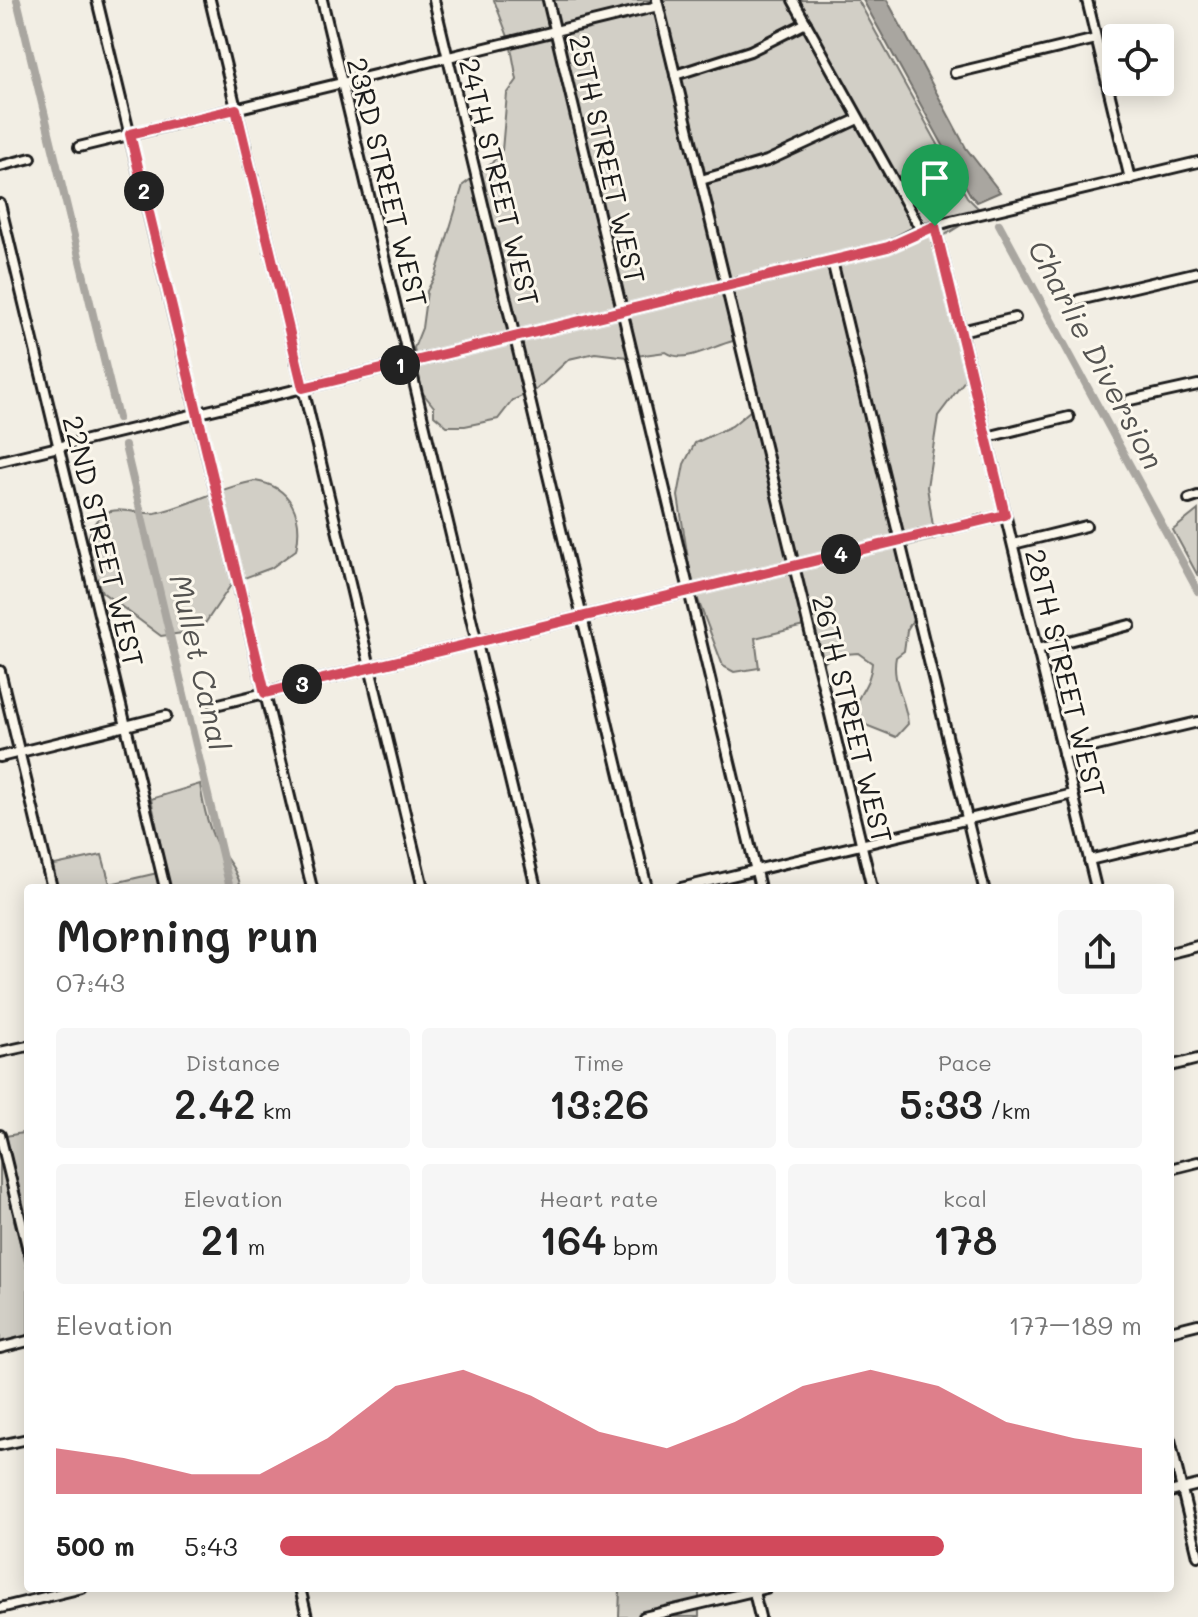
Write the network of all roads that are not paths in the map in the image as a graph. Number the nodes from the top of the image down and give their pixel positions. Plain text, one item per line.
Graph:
1 (97, 0) edge
2 (210, 0) edge
3 (322, 0) edge
4 (434, 0) edge
5 (548, 0) edge
6 (793, 0) edge
7 (1087, 0) edge
8 (658, 3) edge
9 (806, 23) junction
10 (555, 32) junction
11 (1096, 39) junction
12 (447, 58) junction
13 (955, 73) dead end
14 (675, 75) junction
15 (342, 83) junction
16 (236, 109) junction
17 (858, 119) junction
18 (130, 134) junction
19 (79, 147) dead end
20 (31, 158) dead end
21 (1198, 162) edge
22 (0, 166) edge
23 (1130, 179) junction
24 (701, 180) junction
25 (0, 204) edge
26 (935, 226) junction
27 (921, 230) junction
28 (832, 261) junction
29 (1198, 272) edge
30 (726, 286) junction
31 (1079, 300) dead end
32 (622, 311) junction
33 (1015, 318) dead end
34 (961, 331) junction
35 (515, 337) junction
36 (409, 362) junction
37 (1198, 385) edge
38 (303, 388) junction
39 (1130, 400) dead end
40 (197, 414) junction
41 (1069, 417) dead end
42 (987, 437) junction
43 (58, 446) junction
44 (0, 461) edge
45 (1005, 515) junction
46 (1086, 526) dead end
47 (900, 540) junction
48 (1013, 544) junction
49 (794, 566) junction
50 (689, 591) junction
51 (582, 617) junction
52 (1130, 625) dead end
53 (476, 642) junction
54 (1038, 649) junction
55 (370, 668) junction
56 (0, 671) edge
57 (265, 693) junction
58 (215, 705) dead end
59 (166, 716) dead end
60 (1198, 722) edge
61 (126, 726) junction
62 (20, 752) junction
63 (1063, 754) junction
64 (0, 757) edge
65 (1073, 794) junction
66 (967, 819) junction
67 (1198, 834) edge
68 (861, 845) junction
69 (1089, 860) junction
70 (756, 870) junction
71 (51, 884) edge
72 (164, 884) edge
73 (311, 884) edge
74 (422, 884) edge
75 (535, 884) edge
76 (646, 884) edge
77 (698, 884) edge
78 (759, 884) edge
79 (871, 884) edge
80 (983, 884) edge
81 (1095, 884) edge
82 (1198, 946) edge
83 (1174, 952) edge
84 (24, 1047) edge
85 (0, 1052) edge
86 (1198, 1059) edge
87 (1174, 1065) edge
88 (0, 1135) edge
89 (1198, 1162) edge
90 (1174, 1168) edge
91 (24, 1234) edge
92 (1198, 1324) edge
93 (1174, 1330) edge
94 (24, 1342) edge
95 (0, 1348) edge
96 (24, 1440) edge
97 (0, 1445) edge
98 (1174, 1456) edge
99 (1198, 1485) edge
100 (1182, 1489) junction
101 (1174, 1491) edge
102 (1198, 1556) edge
103 (66, 1592) edge
104 (301, 1592) edge
105 (745, 1592) edge
106 (754, 1592) edge
107 (0, 1608) edge
108 (307, 1617) edge
109 (644, 1617) edge
110 (760, 1617) edge

1 - 18 street
2 - 16 street
3 - 15 street, 23RD STREET WEST
4 - 12 street, 24TH STREET WEST
5 - 10 street, 25TH STREET WEST
6 - 9 street
7 - 11 street
8 - 10 street
8 - 14 street, 26TH STREET WEST
9 - 14 street
9 - 17 street
10 - 12 street
10 - 32 street, 25TH STREET WEST
11 - 13 street
11 - 23 street
12 - 15 street
12 - 35 street, 24TH STREET WEST
14 - 24 street, 26TH STREET WEST
15 - 16 street
15 - 36 street, 23RD STREET WEST
16 - 18 street
16 - 38 street
17 - 24 street
17 - 27 street
18 - 19 street
18 - 40 street
20 - 22 street
21 - 23 street
23 - 26 street
24 - 30 street, 26TH STREET WEST
25 - 43 street, 22ND STREET WEST
26 - 27 street
26 - 34 street, 28TH STREET WEST
27 - 28 street
28 - 30 street
28 - 47 street
29 - 31 street
30 - 32 street
30 - 49 street, 26TH STREET WEST
32 - 35 street
32 - 50 street, 25TH STREET WEST
33 - 34 street
34 - 42 street, 28TH STREET WEST
35 - 36 street
35 - 51 street, 24TH STREET WEST
36 - 38 street
36 - 53 street, 23RD STREET WEST
37 - 39 street
38 - 40 street
38 - 55 street
40 - 43 street
40 - 57 street
41 - 42 street
42 - 45 street, 28TH STREET WEST
43 - 44 street
43 - 61 street, 22ND STREET WEST
45 - 47 street
45 - 48 street, 28TH STREET WEST
46 - 48 street
47 - 49 street
47 - 66 street
48 - 54 street, 28TH STREET WEST
49 - 50 street
49 - 68 street, 26TH STREET WEST
50 - 51 street
50 - 70 street, 25TH STREET WEST
51 - 53 street
51 - 76 street, 24TH STREET WEST
52 - 54 street
53 - 55 street
53 - 75 street, 23RD STREET WEST
54 - 63 street, 28TH STREET WEST
55 - 57 street
55 - 74 street
56 - 62 street
57 - 58 street
57 - 73 street
59 - 61 street
60 - 63 street
61 - 62 street
61 - 72 street, 22ND STREET WEST
62 - 64 street
62 - 71 street
63 - 65 street, 28TH STREET WEST
65 - 66 street
65 - 69 street, 28TH STREET WEST
66 - 68 street
66 - 80 street
67 - 69 street
68 - 70 street
68 - 79 street, 26TH STREET WEST
69 - 81 street, 28TH STREET WEST
70 - 77 street
70 - 78 street, 25TH STREET WEST
82 - 83 street
84 - 85 street
86 - 87 street
88 - 91 street
89 - 90 street
92 - 93 street
94 - 95 street
96 - 97 street
98 - 100 street
99 - 100 street
100 - 101 street
100 - 102 street
103 - 107 street
104 - 108 street
105 - 109 street
106 - 110 street

